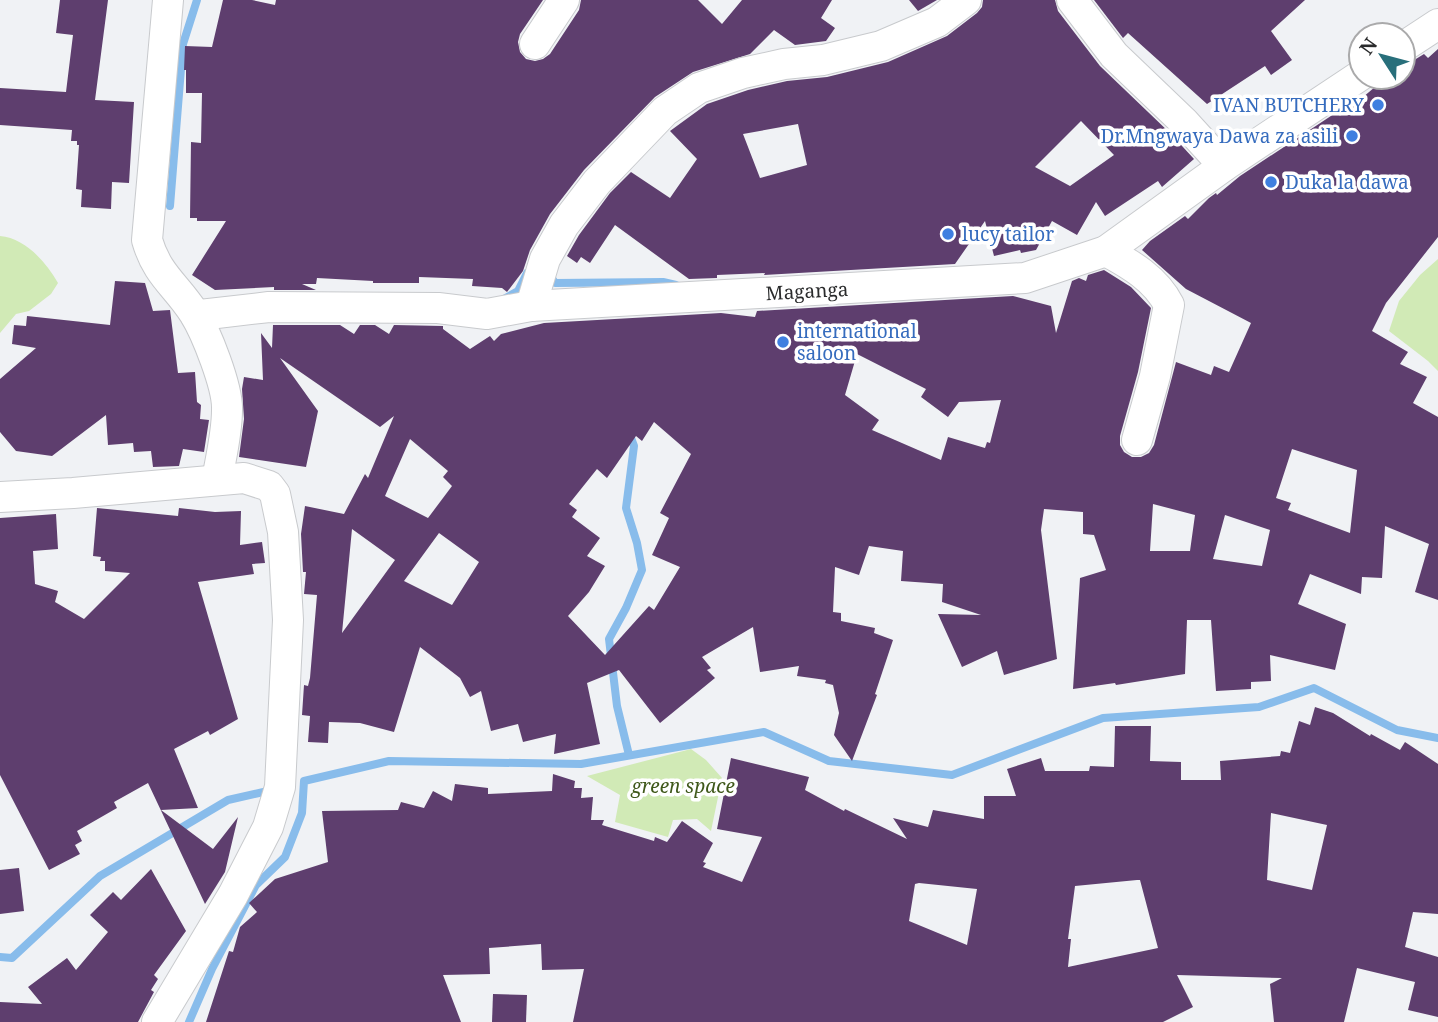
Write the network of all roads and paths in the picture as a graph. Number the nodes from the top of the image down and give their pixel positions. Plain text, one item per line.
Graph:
1 (168, 0) edge
2 (564, 0) edge
3 (966, 0) edge
4 (1072, 0) edge
5 (1438, 24) edge
6 (1417, 38) edge
7 (535, 44) dead end
8 (1347, 84) edge
9 (1224, 166) junction
10 (1106, 251) junction
11 (531, 306) junction
12 (195, 314) junction
13 (1137, 440) dead end
14 (217, 480) junction
15 (0, 497) edge
16 (157, 1022) edge

1 - 12 street
2 - 7 street
3 - 11 street
4 - 9 street
5 - 6 street
8 - 9 street, Maganga
9 - 10 street, Maganga
10 - 11 street, Maganga
10 - 13 street
11 - 12 street, Maganga
12 - 14 street
14 - 15 street
14 - 16 street

